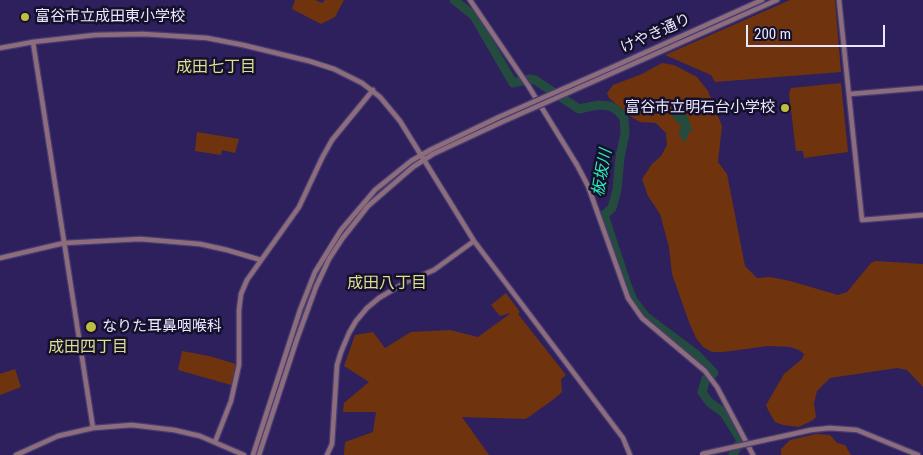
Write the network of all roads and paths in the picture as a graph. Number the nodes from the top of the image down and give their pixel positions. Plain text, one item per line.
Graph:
1 (470, 0) edge
2 (762, 0) edge
3 (777, 0) edge
4 (839, 0) edge
5 (33, 42) junction
6 (0, 48) edge
7 (616, 68) junction
8 (923, 88) edge
9 (373, 90) junction
10 (850, 94) junction
11 (422, 157) junction
12 (923, 215) edge
13 (474, 241) junction
14 (64, 243) junction
15 (0, 258) edge
16 (261, 260) junction
17 (92, 428) junction
18 (215, 442) junction
19 (699, 454) edge
20 (16, 455) edge
21 (244, 455) edge
22 (253, 455) edge
23 (259, 455) edge
24 (326, 455) edge
25 (630, 455) edge
26 (753, 455) edge
27 (918, 455) edge

1 - 26 street
2 - 7 street, けやき通り
3 - 7 street
4 - 10 street
5 - 6 street
5 - 9 street
5 - 14 street
7 - 11 street, bridge
7 - 11 street, bridge
8 - 10 street
9 - 11 street
9 - 16 street
10 - 12 street
11 - 13 street
11 - 22 street
11 - 23 street
13 - 24 street
13 - 25 street
14 - 15 street
14 - 16 street
14 - 17 street
16 - 18 street
17 - 18 street
17 - 20 street
18 - 21 street
19 - 27 street, bridge

